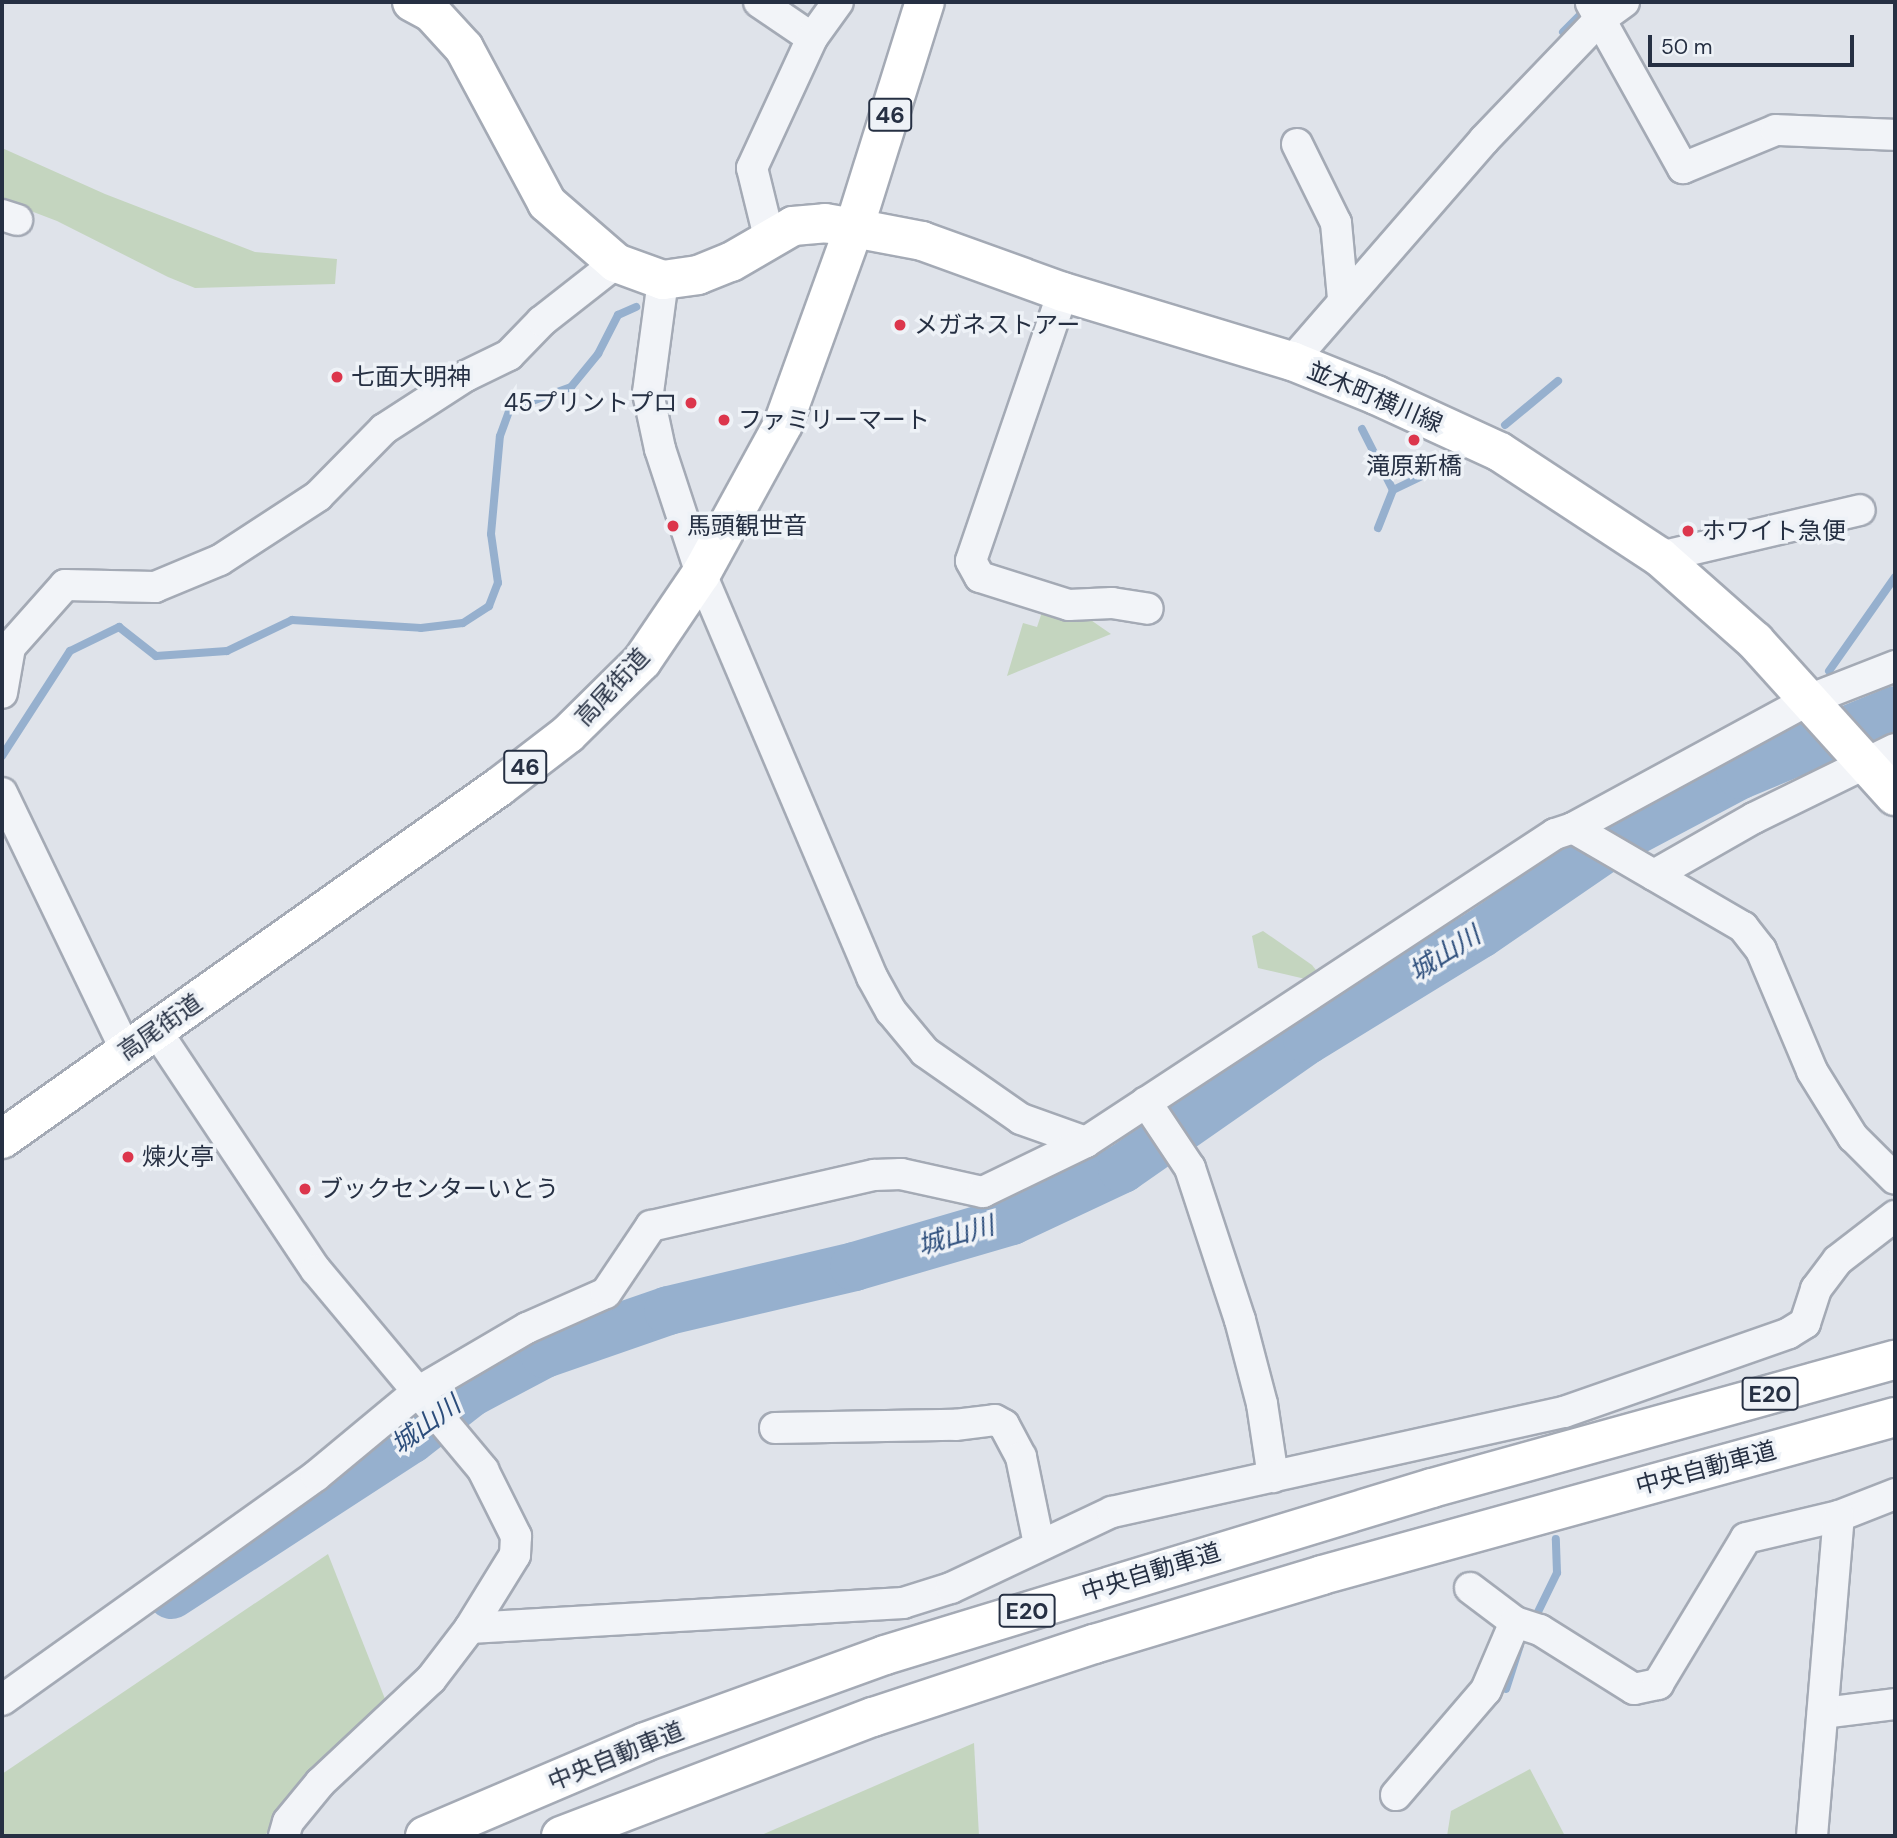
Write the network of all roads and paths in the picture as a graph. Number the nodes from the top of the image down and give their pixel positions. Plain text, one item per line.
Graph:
1 (412, 2) edge
2 (759, 2) edge
3 (838, 2) edge
4 (925, 2) edge
5 (1624, 2) edge
6 (1595, 11) edge
7 (812, 38) junction
8 (1895, 135) edge
9 (1297, 144) dead end
10 (854, 228) junction
11 (769, 237) junction
12 (616, 263) junction
13 (663, 279) junction
14 (1063, 292) junction
15 (1343, 298) junction
16 (1292, 361) junction
17 (1860, 510) dead end
18 (1660, 557) junction
19 (701, 574) junction
20 (1149, 609) dead end
21 (1892, 664) edge
22 (2, 693) edge
23 (1815, 704) junction
24 (1874, 756) edge
25 (2, 793) edge
26 (1895, 796) edge
27 (1578, 832) junction
28 (1645, 872) junction
29 (141, 1040) junction
30 (1149, 1106) junction
31 (2, 1139) edge
32 (1087, 1142) junction
33 (1895, 1179) edge
34 (1895, 1216) edge
35 (1895, 1360) edge
36 (419, 1397) junction
37 (1895, 1416) edge
38 (775, 1428) dead end
39 (1273, 1477) junction
40 (1895, 1494) edge
41 (1839, 1516) junction
42 (1040, 1544) junction
43 (1470, 1588) dead end
44 (1515, 1622) junction
45 (470, 1628) junction
46 (2, 1700) edge
47 (1895, 1704) edge
48 (1823, 1713) junction
49 (1396, 1795) dead end
50 (284, 1836) edge
51 (425, 1836) edge
52 (561, 1836) edge
53 (1812, 1836) edge

1 - 12 main road
2 - 7 street
3 - 7 street
4 - 10 main road, 高尾街道 / 46
5 - 6 street
6 - 8 street
6 - 15 street
7 - 11 street
9 - 15 street
10 - 11 main road, 並木町横川線
10 - 14 main road, 並木町横川線
10 - 19 main road, 高尾街道 / 46
11 - 13 main road, 並木町横川線
12 - 13 main road
12 - 22 street
13 - 19 street
14 - 16 main road, 並木町横川線
14 - 20 street
15 - 16 street
16 - 18 main road, 並木町横川線
17 - 18 street
18 - 23 main road, 並木町横川線
19 - 29 main road, 高尾街道 / 46
19 - 32 street
21 - 23 street
23 - 24 main road
23 - 27 street
24 - 26 main road
24 - 28 street
25 - 29 street
27 - 28 street
27 - 30 street
28 - 33 street
29 - 31 main road, 高尾街道 / 46
29 - 36 street
30 - 32 street
30 - 39 street
32 - 36 street
34 - 39 street
35 - 51 main road, 中央自動車道 / E20
36 - 45 street
36 - 46 street
37 - 52 main road, 中央自動車道 / E20
38 - 42 street
39 - 42 street
40 - 41 street
41 - 44 street
41 - 48 street
42 - 45 street
43 - 44 street
44 - 49 street
45 - 50 street
47 - 48 street
48 - 53 street

